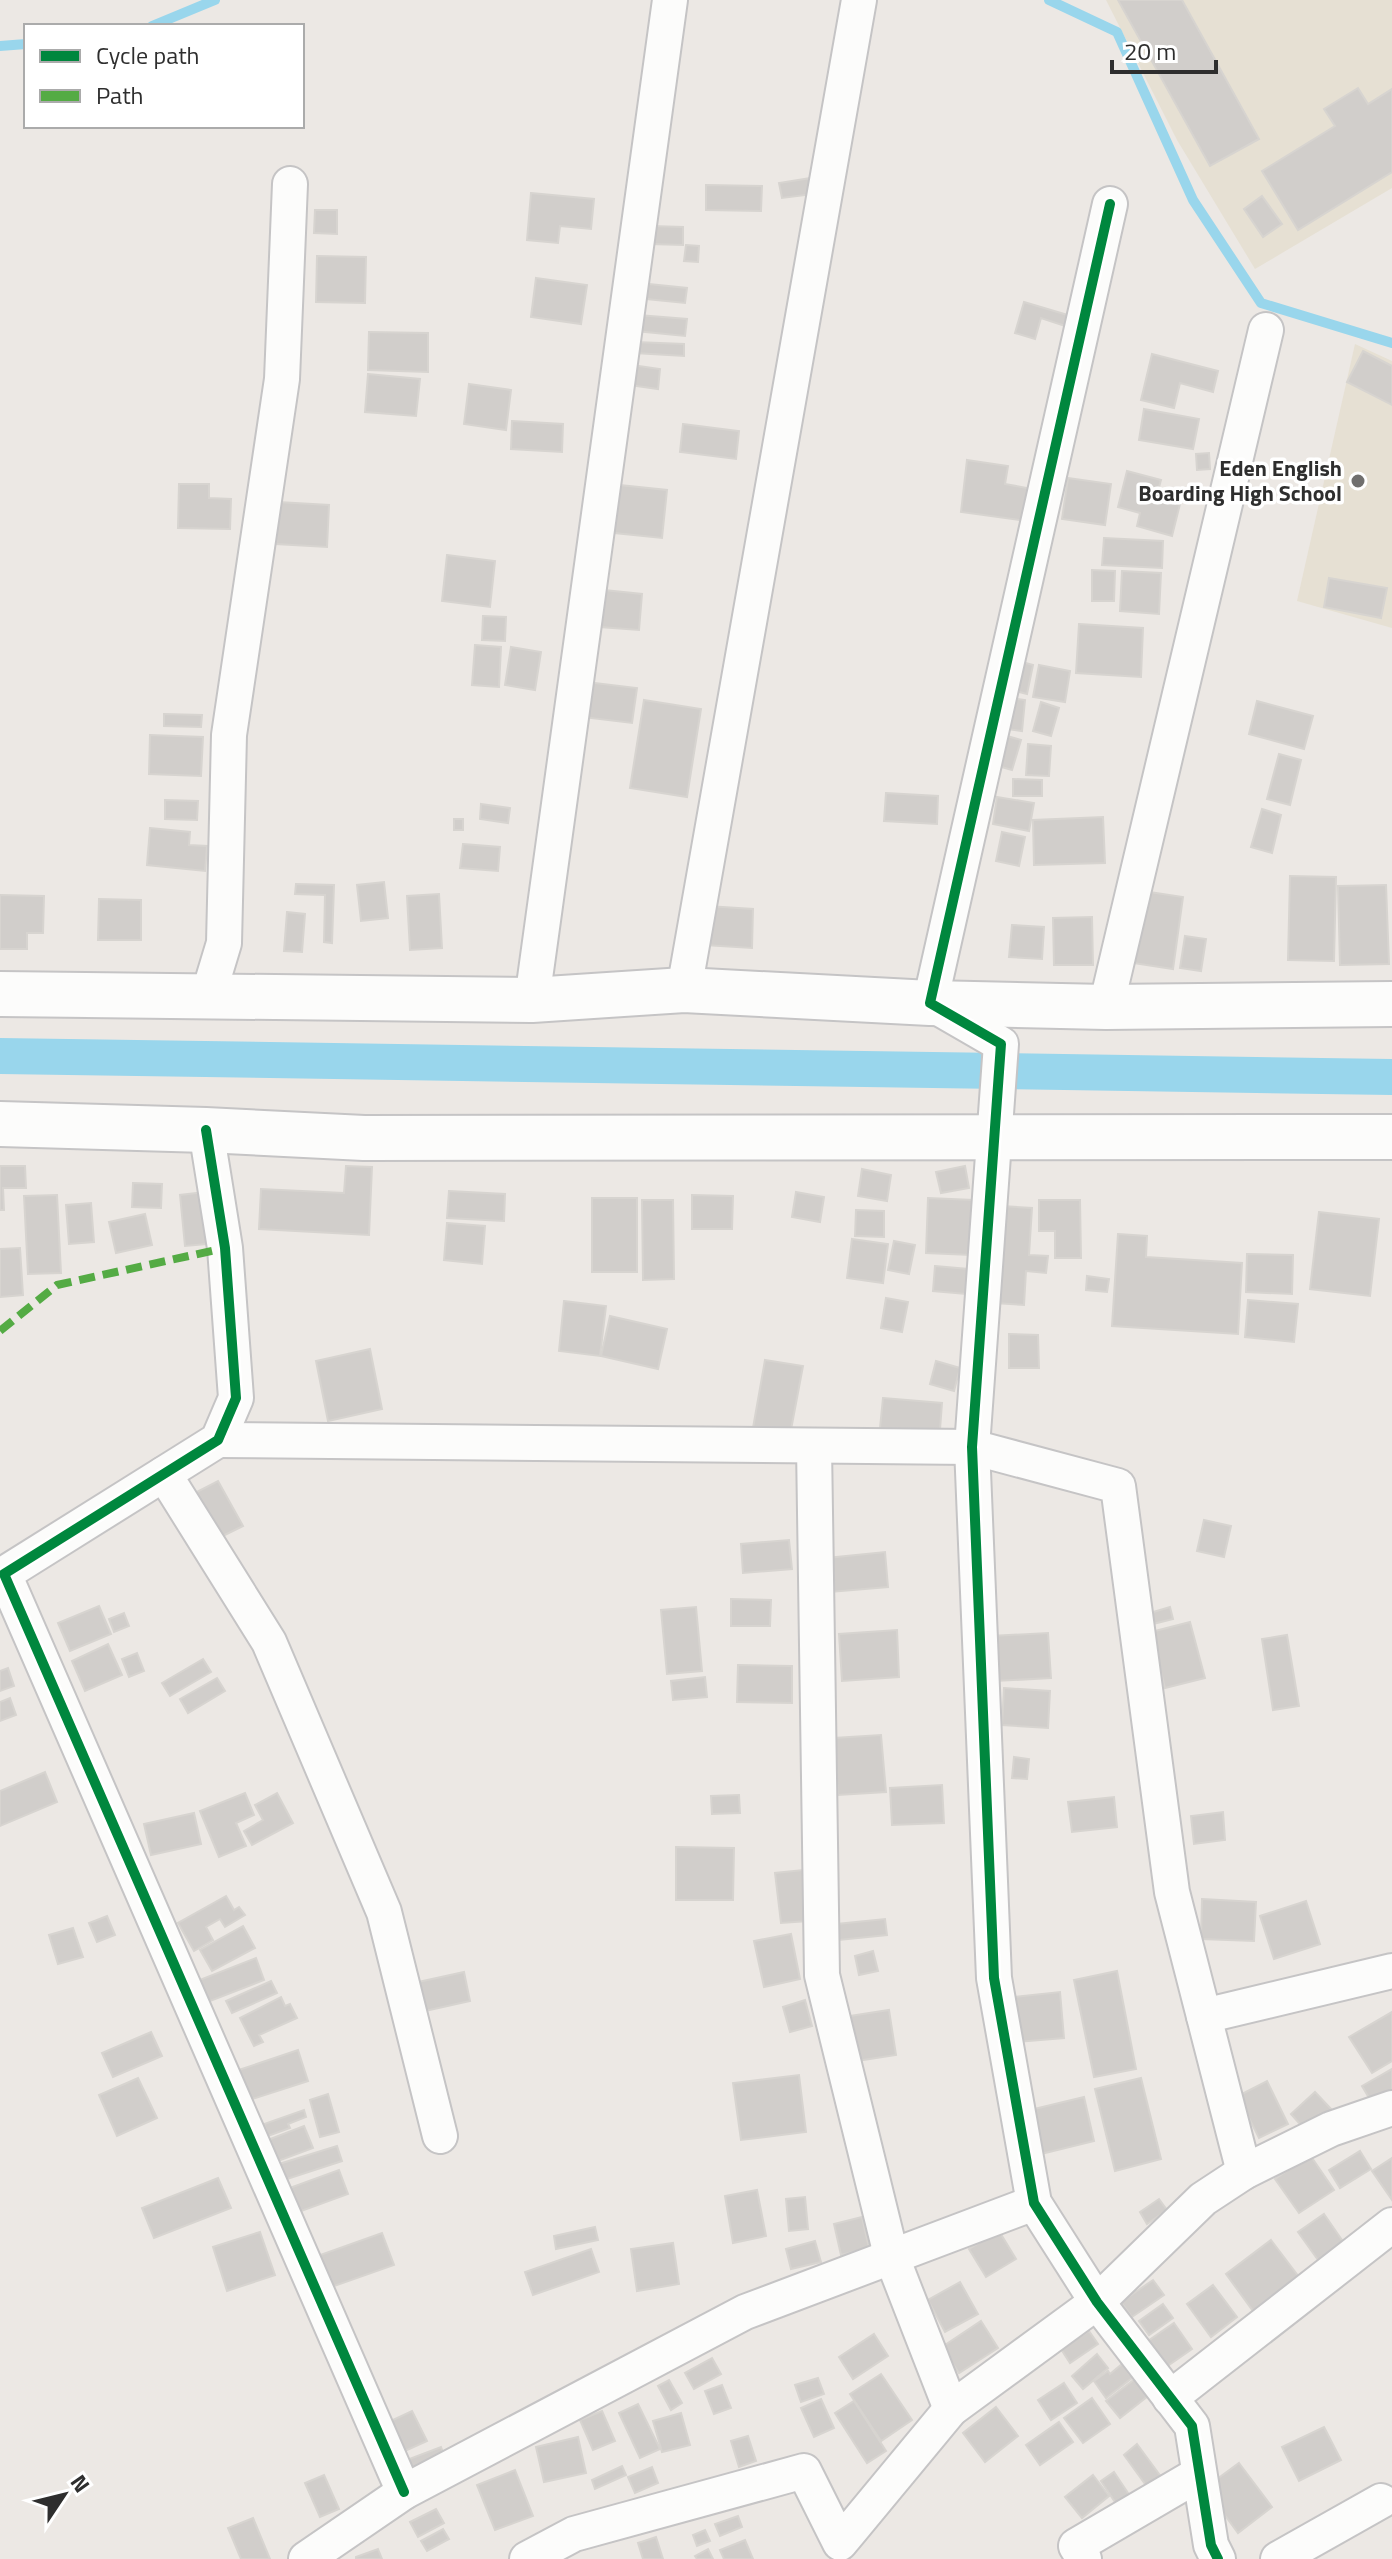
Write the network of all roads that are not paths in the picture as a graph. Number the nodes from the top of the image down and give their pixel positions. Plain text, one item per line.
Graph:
1 (670, 0) edge
2 (859, 0) edge
3 (290, 184) dead end
4 (1110, 204) dead end
5 (1266, 330) dead end
6 (684, 990) junction
7 (0, 994) edge
8 (208, 996) junction
9 (532, 1000) junction
10 (930, 1003) junction
11 (1392, 1004) edge
12 (1106, 1007) junction
13 (0, 1124) edge
14 (206, 1130) junction
15 (1392, 1137) edge
16 (994, 1138) junction
17 (218, 1440) junction
18 (814, 1446) junction
19 (972, 1447) junction
20 (164, 1474) junction
21 (2, 1575) edge
22 (1392, 1971) edge
23 (1204, 2016) junction
24 (1392, 2108) edge
25 (440, 2136) dead end
26 (1244, 2172) junction
27 (1034, 2203) junction
28 (1392, 2225) edge
29 (891, 2255) junction
30 (1097, 2302) junction
31 (1170, 2398) junction
32 (951, 2409) junction
33 (1199, 2474) junction
34 (404, 2492) junction
35 (1381, 2501) dead end
36 (1073, 2555) edge
37 (306, 2559) edge
38 (527, 2559) edge
39 (1218, 2559) edge
40 (1278, 2559) edge

1 - 9 street
2 - 6 street
3 - 8 street
4 - 10 street
5 - 12 street
6 - 9 main road
6 - 10 main road
7 - 8 main road
8 - 9 main road
10 - 12 main road
10 - 16 street
11 - 12 main road
13 - 14 main road
14 - 16 main road
14 - 17 street
15 - 16 main road
16 - 19 street
17 - 18 street
17 - 20 street
18 - 19 street
18 - 29 street
19 - 23 street
19 - 27 street
20 - 21 street
20 - 25 street
21 - 34 street
22 - 23 street
23 - 26 street
24 - 26 street
26 - 30 street
27 - 29 street
27 - 30 street
28 - 31 street
29 - 32 street
29 - 34 street
30 - 31 street
30 - 32 street
31 - 33 street
32 - 38 street
33 - 36 street
33 - 39 street
34 - 37 street
35 - 40 street

